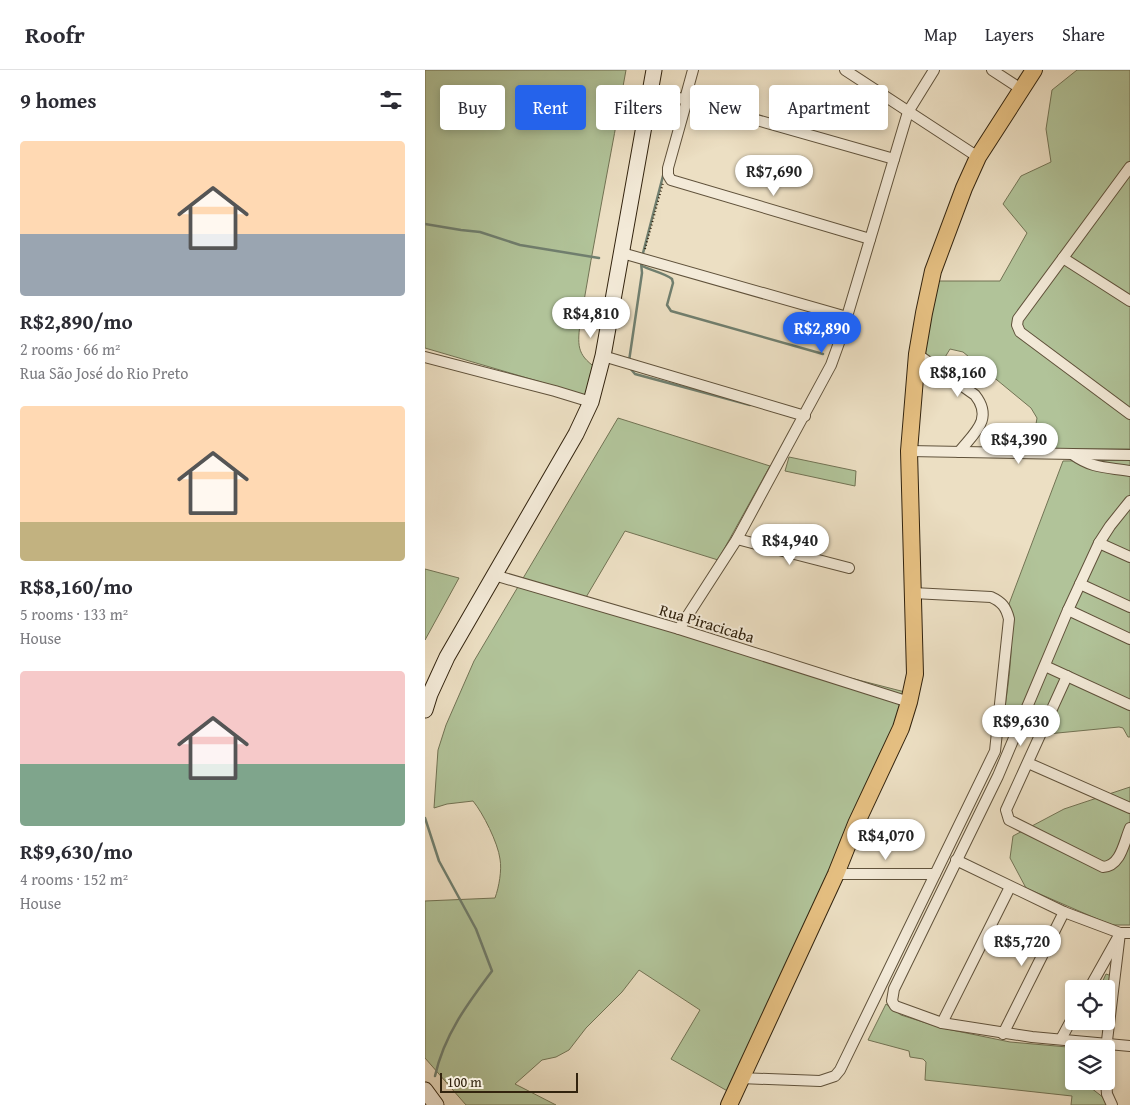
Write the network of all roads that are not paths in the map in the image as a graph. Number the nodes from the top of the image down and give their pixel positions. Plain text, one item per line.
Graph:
1 (654, 70) edge
2 (693, 70) edge
3 (845, 70) edge
4 (934, 70) edge
5 (992, 70) edge
6 (1034, 70) edge
7 (652, 85) edge
8 (1021, 89) junction
9 (680, 98) edge
10 (686, 100) junction
11 (908, 112) junction
12 (644, 130) edge
13 (978, 157) junction
14 (894, 159) junction
15 (1130, 167) edge
16 (1126, 181) edge
17 (870, 239) junction
18 (622, 253) junction
19 (1063, 258) junction
20 (1130, 301) edge
21 (847, 318) junction
22 (917, 354) junction
23 (603, 356) junction
24 (425, 357) edge
25 (591, 402) junction
26 (1130, 414) edge
27 (805, 416) junction
28 (909, 451) junction
29 (959, 452) junction
30 (1072, 454) junction
31 (1130, 455) edge
32 (1130, 471) edge
33 (1130, 501) edge
34 (737, 539) junction
35 (1099, 543) junction
36 (1130, 557) edge
37 (849, 568) dead end
38 (494, 575) junction
39 (1080, 584) junction
40 (913, 593) junction
41 (1130, 607) edge
42 (1068, 610) junction
43 (679, 629) junction
44 (1130, 639) edge
45 (1045, 666) junction
46 (1067, 676) junction
47 (909, 702) junction
48 (1130, 705) edge
49 (425, 710) edge
50 (995, 751) junction
51 (1027, 763) junction
52 (998, 776) junction
53 (1130, 808) edge
54 (1130, 828) edge
55 (956, 860) junction
56 (836, 874) junction
57 (935, 874) junction
58 (1010, 887) junction
59 (1064, 912) junction
60 (1125, 933) edge
61 (1095, 980) edge
62 (942, 1022) junction
63 (1066, 1030) edge
64 (1003, 1034) junction
65 (1061, 1039) junction
66 (1067, 1040) edge
67 (1107, 1040) edge
68 (1130, 1046) edge
69 (1115, 1047) edge
70 (741, 1078) junction
71 (425, 1090) edge
72 (1108, 1090) edge
73 (1111, 1103) edge
74 (435, 1105) edge
75 (729, 1105) edge

1 - 7 main road
2 - 10 street
3 - 11 street
4 - 11 street
5 - 8 street
6 - 8 main road
8 - 13 main road
9 - 10 street
10 - 14 street
10 - 17 street
11 - 13 street
11 - 14 street
12 - 18 main road
13 - 22 main road
14 - 17 street
15 - 16 street
16 - 19 street
17 - 21 street
18 - 21 street
18 - 23 main road
19 - 20 street
19 - 26 street
21 - 27 street
22 - 28 main road
22 - 29 street
23 - 25 main road
23 - 27 street
24 - 25 street
25 - 38 main road
27 - 34 street
28 - 29 street
28 - 40 main road
29 - 30 street
30 - 31 street
30 - 32 street
33 - 35 street
34 - 37 street
34 - 43 street
35 - 36 street
35 - 39 street
38 - 43 street, Rua Piracicaba
38 - 49 main road
39 - 41 street
39 - 42 street
40 - 47 main road
40 - 50 street
42 - 44 street
42 - 45 street
43 - 47 street, Rua Piracicaba
45 - 46 street
45 - 52 street
46 - 48 street
46 - 51 street
47 - 56 main road
50 - 52 street
50 - 57 street
51 - 53 street
51 - 54 street
52 - 55 street
55 - 58 street
55 - 62 street
56 - 57 street
56 - 70 main road
57 - 70 street
58 - 59 street
58 - 62 street
59 - 60 street
59 - 64 street
60 - 61 street
60 - 67 street
62 - 64 street
63 - 65 street
64 - 65 street
65 - 66 street
68 - 69 street
70 - 75 main road
71 - 74 main road
72 - 73 street

